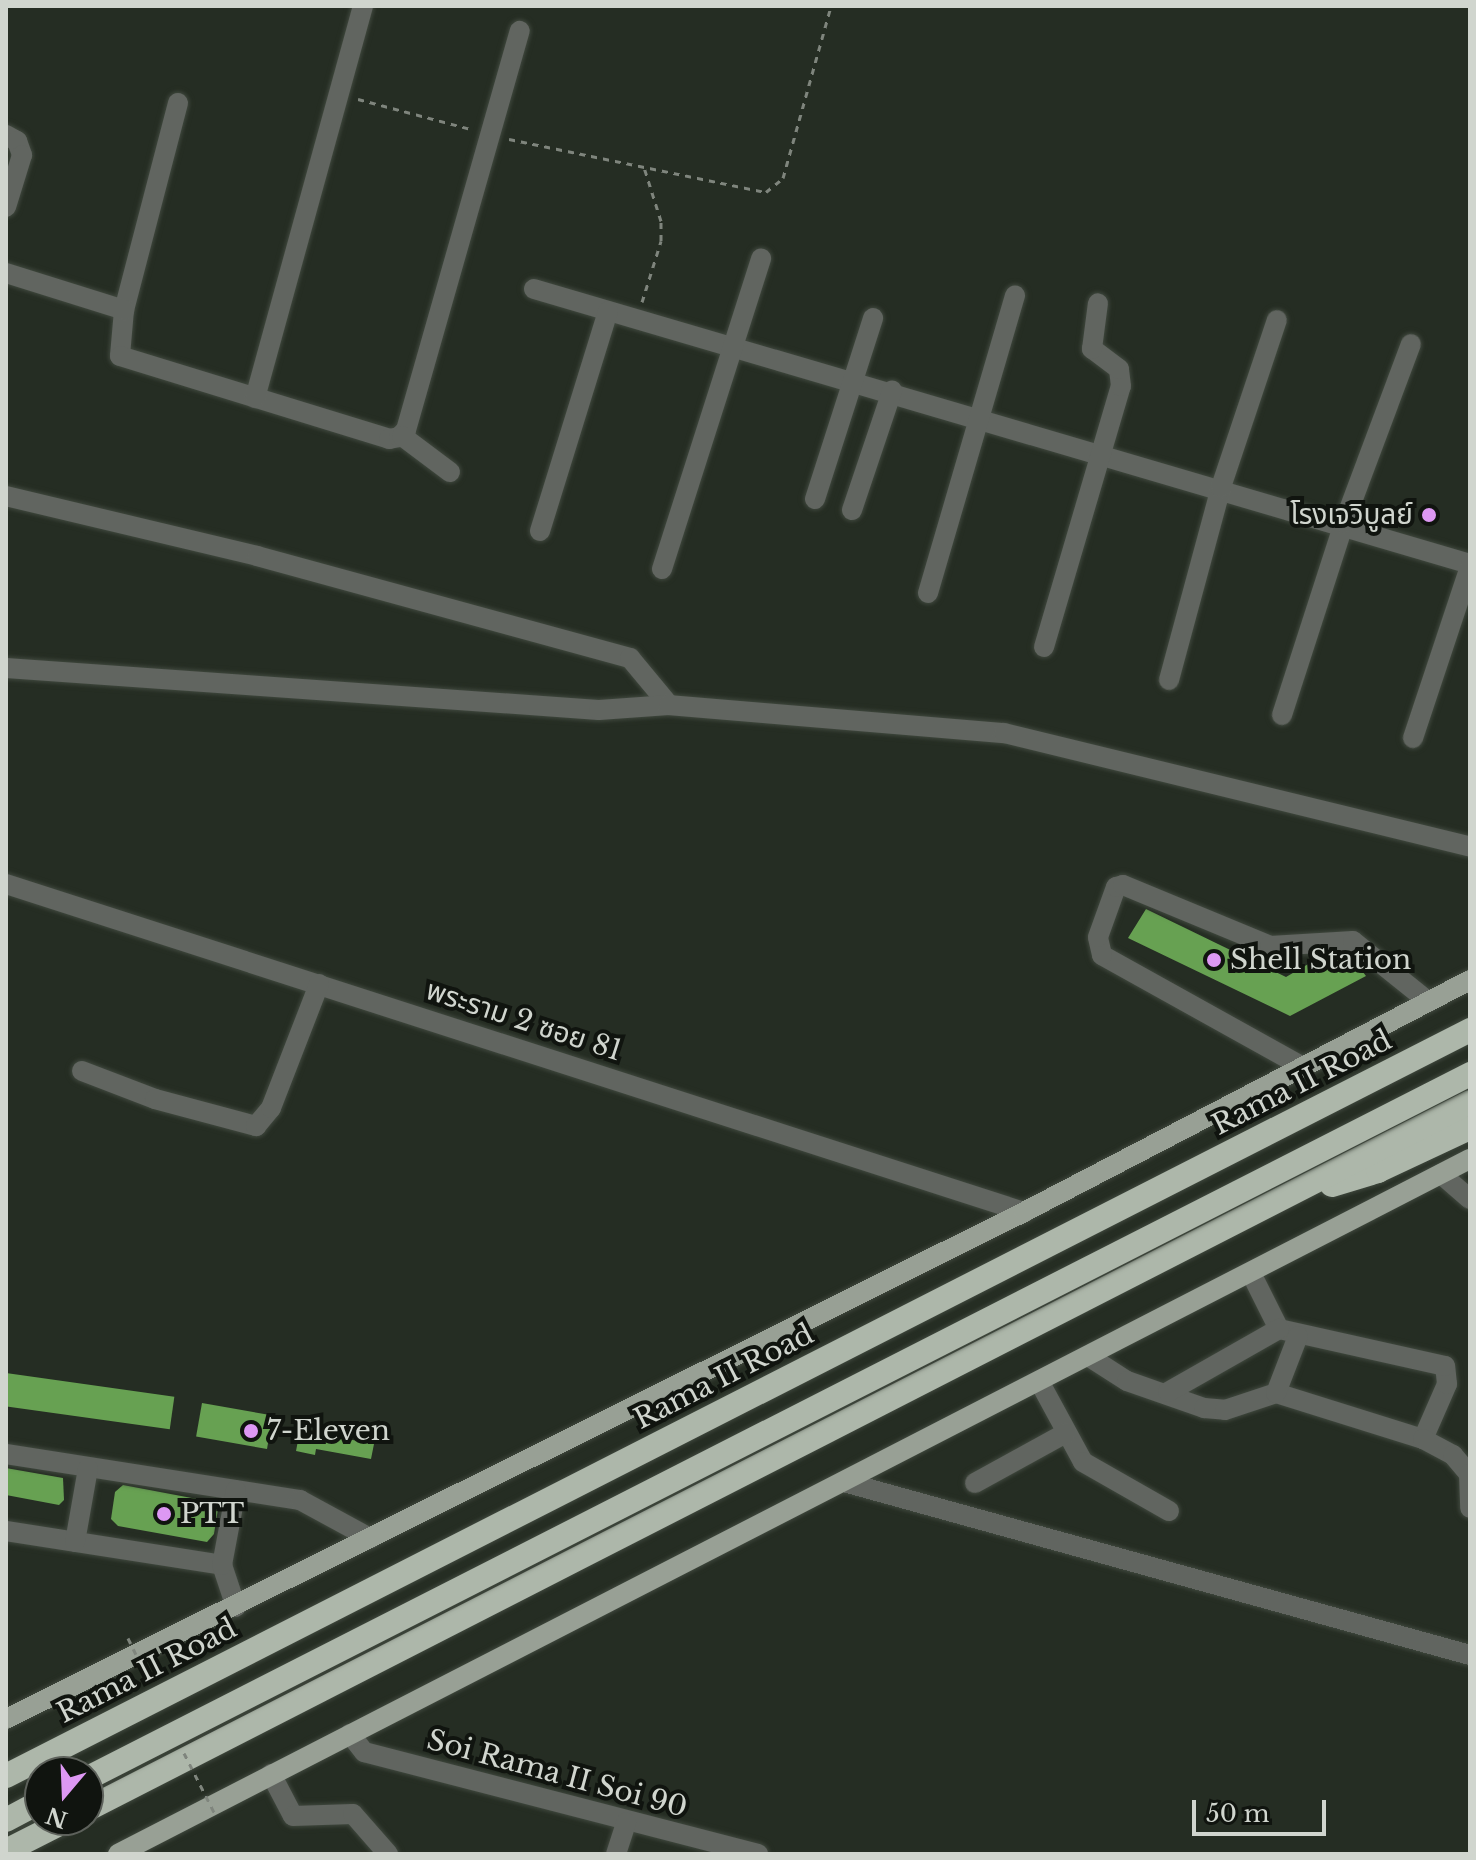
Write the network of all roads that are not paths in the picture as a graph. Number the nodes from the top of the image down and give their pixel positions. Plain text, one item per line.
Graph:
1 (363, 6) edge
2 (520, 31) dead end
3 (178, 103) dead end
4 (6, 135) edge
5 (6, 207) edge
6 (761, 258) dead end
7 (6, 273) edge
8 (534, 289) dead end
9 (1015, 295) dead end
10 (1098, 303) dead end
11 (124, 310) junction
12 (608, 311) junction
13 (873, 318) dead end
14 (1277, 320) dead end
15 (1411, 344) dead end
16 (732, 346) junction
17 (852, 380) junction
18 (892, 391) junction
19 (255, 398) junction
20 (981, 417) junction
21 (402, 436) junction
22 (1102, 454) junction
23 (450, 472) dead end
24 (1221, 487) junction
25 (6, 496) edge
26 (815, 499) dead end
27 (852, 510) dead end
28 (1344, 523) junction
29 (540, 531) dead end
30 (1470, 565) edge
31 (662, 569) dead end
32 (928, 593) dead end
33 (1044, 647) dead end
34 (6, 668) edge
35 (1169, 680) dead end
36 (669, 705) junction
37 (1282, 715) dead end
38 (1413, 738) dead end
39 (1468, 851) edge
40 (6, 884) edge
41 (1470, 980) edge
42 (319, 984) junction
43 (1429, 1002) junction
44 (1470, 1031) edge
45 (1303, 1067) junction
46 (82, 1071) dead end
47 (1470, 1074) edge
48 (1470, 1102) edge
49 (1470, 1128) edge
50 (1470, 1159) edge
51 (1441, 1174) junction
52 (1470, 1199) edge
53 (1267, 1206) junction
54 (1024, 1212) junction
55 (1251, 1273) junction
56 (1289, 1333) junction
57 (1088, 1356) junction
58 (1039, 1381) junction
59 (1168, 1392) junction
60 (1276, 1393) junction
61 (1066, 1433) junction
62 (1423, 1439) junction
63 (6, 1454) edge
64 (88, 1468) junction
65 (844, 1482) junction
66 (975, 1483) dead end
67 (236, 1490) junction
68 (1470, 1508) edge
69 (1169, 1511) dead end
70 (6, 1531) edge
71 (370, 1538) junction
72 (75, 1542) junction
73 (222, 1565) junction
74 (236, 1607) junction
75 (1469, 1651) edge
76 (6, 1719) edge
77 (350, 1734) junction
78 (104, 1770) edge
79 (11, 1773) edge
80 (271, 1774) junction
81 (104, 1801) edge
82 (24, 1810) edge
83 (6, 1820) edge
84 (626, 1823) junction
85 (35, 1836) edge
86 (41, 1836) edge
87 (6, 1851) edge
88 (13, 1854) edge
89 (118, 1854) edge
90 (388, 1854) edge
91 (616, 1854) edge
92 (758, 1854) edge

1 - 19 street
2 - 21 street
3 - 11 street
4 - 5 street
6 - 16 street
7 - 11 street
8 - 12 street
9 - 20 street
10 - 22 street
11 - 19 street
12 - 16 street
12 - 29 street
13 - 17 street
14 - 24 street
15 - 28 street
16 - 17 street
16 - 31 street
17 - 18 street
17 - 26 street
18 - 20 street
18 - 27 street
19 - 21 street
20 - 22 street
20 - 32 street
21 - 23 street
22 - 24 street
22 - 33 street
24 - 28 street
24 - 35 street
25 - 36 street
28 - 30 street
28 - 37 street
30 - 38 street
34 - 36 street
36 - 39 street
40 - 42 street, พระราม 2 ซอย 81
41 - 43 main road, Rama II Road
42 - 46 street
42 - 54 street, พระราม 2 ซอย 81
43 - 45 main road, Rama II Road
43 - 45 street
44 - 79 highway, bridge
45 - 54 main road, Rama II Road
47 - 78 highway, bridge
48 - 53 highway
49 - 53 highway
50 - 51 main road
51 - 52 street
51 - 55 main road
53 - 81 highway
54 - 71 main road, Rama II Road
55 - 56 street
55 - 57 main road
56 - 59 street
56 - 60 street
56 - 62 street
57 - 58 main road
57 - 59 street
58 - 61 street
58 - 65 main road
59 - 60 street
60 - 62 street
61 - 66 street
61 - 69 street
62 - 68 street
63 - 64 street
64 - 67 street
64 - 72 street
65 - 75 street
65 - 77 main road
67 - 71 street
67 - 73 street
70 - 72 street
71 - 74 main road, Rama II Road
72 - 73 street
73 - 74 street
74 - 76 main road, Rama II Road
77 - 80 main road
77 - 84 street, Soi Rama II Soi 90
80 - 89 main road
80 - 90 street
82 - 83 highway
84 - 91 street
84 - 92 street, Soi Rama II Soi 90
85 - 87 highway
86 - 88 highway

